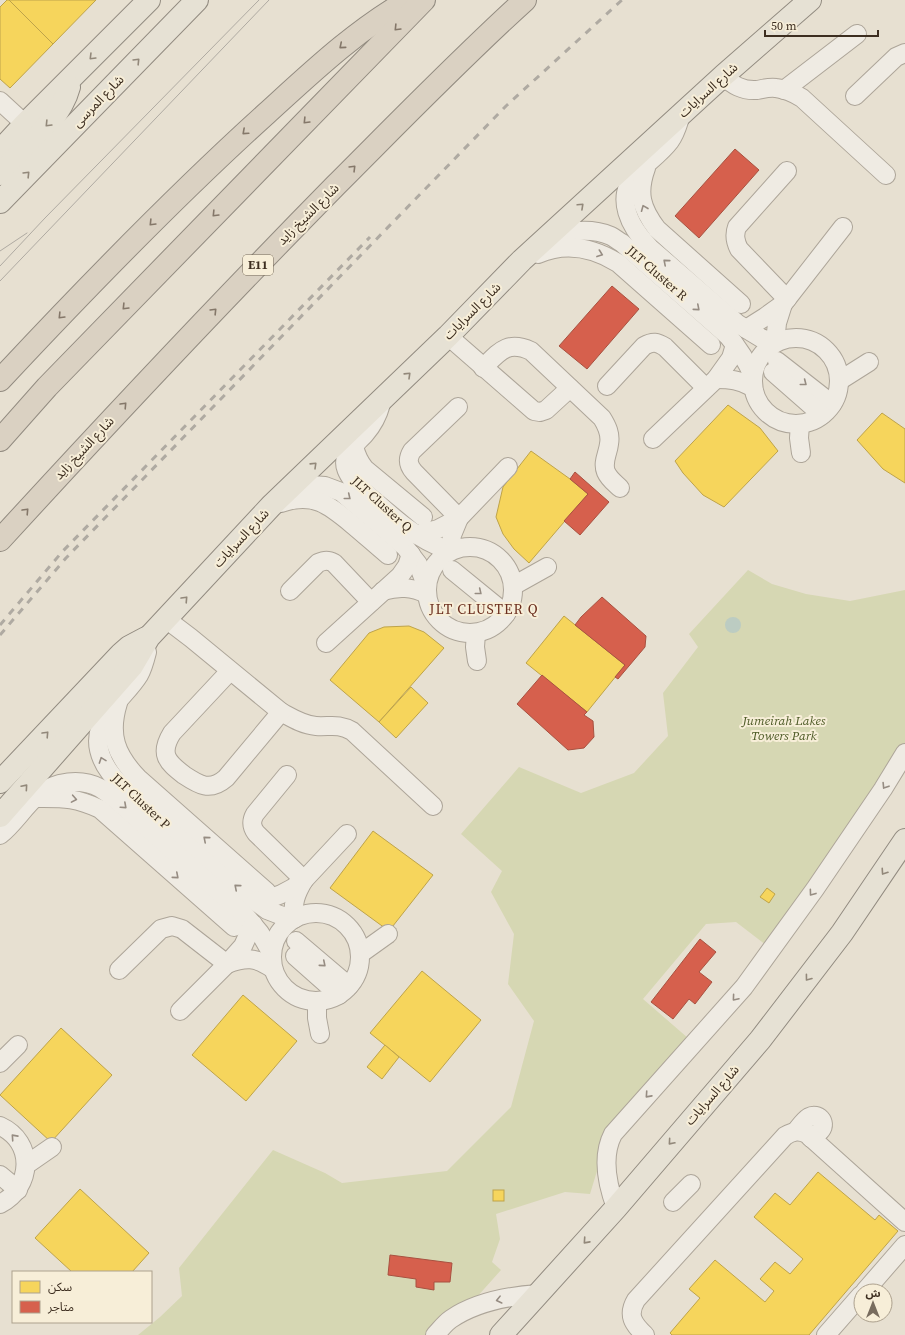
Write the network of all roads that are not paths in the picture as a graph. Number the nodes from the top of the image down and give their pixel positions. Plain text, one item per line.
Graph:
1 (149, 0) edge
2 (197, 0) edge
3 (409, 0) edge
4 (424, 0) edge
5 (525, 0) edge
6 (810, 0) edge
7 (857, 34) dead end
8 (905, 53) edge
9 (722, 76) junction
10 (71, 78) junction
11 (784, 90) junction
12 (855, 96) dead end
13 (0, 101) edge
14 (681, 114) junction
15 (24, 124) junction
16 (0, 151) edge
17 (647, 165) junction
18 (787, 171) dead end
19 (0, 174) edge
20 (886, 175) dead end
21 (0, 202) edge
22 (843, 227) dead end
23 (528, 255) junction
24 (735, 295) dead end
25 (785, 301) junction
26 (746, 329) junction
27 (448, 336) junction
28 (734, 343) junction
29 (775, 343) junction
30 (711, 345) dead end
31 (869, 362) dead end
32 (483, 368) junction
33 (763, 373) junction
34 (0, 380) edge
35 (839, 381) junction
36 (711, 383) junction
37 (607, 386) dead end
38 (570, 388) junction
39 (382, 399) junction
40 (458, 407) dead end
41 (827, 410) junction
42 (800, 424) junction
43 (653, 439) dead end
44 (0, 440) edge
45 (354, 446) junction
46 (801, 453) dead end
47 (508, 467) dead end
48 (620, 488) dead end
49 (278, 499) junction
50 (423, 516) dead end
51 (459, 518) junction
52 (417, 535) junction
53 (0, 540) edge
54 (450, 551) junction
55 (411, 554) junction
56 (388, 555) dead end
57 (547, 567) dead end
58 (448, 575) dead end
59 (513, 586) junction
60 (290, 591) dead end
61 (427, 591) junction
62 (377, 597) junction
63 (502, 618) junction
64 (166, 619) junction
65 (476, 632) junction
66 (149, 637) junction
67 (326, 643) dead end
68 (477, 662) dead end
69 (230, 671) junction
70 (120, 698) junction
71 (281, 712) junction
72 (905, 753) edge
73 (287, 775) dead end
74 (0, 782) edge
75 (35, 798) junction
76 (433, 806) dead end
77 (0, 816) edge
78 (347, 834) dead end
79 (0, 836) edge
80 (905, 840) edge
81 (304, 880) junction
82 (261, 897) junction
83 (294, 919) junction
84 (253, 924) junction
85 (234, 927) dead end
86 (388, 934) dead end
87 (282, 953) junction
88 (360, 954) junction
89 (227, 964) junction
90 (120, 970) dead end
91 (344, 990) junction
92 (317, 1001) junction
93 (180, 1011) dead end
94 (320, 1034) dead end
95 (18, 1045) dead end
96 (0, 1063) edge
97 (0, 1126) edge
98 (52, 1148) dead end
99 (26, 1165) junction
100 (0, 1175) edge
101 (690, 1184) dead end
102 (6, 1197) edge
103 (673, 1202) dead end
104 (616, 1208) junction
105 (905, 1222) edge
106 (905, 1245) edge
107 (872, 1283) edge
108 (538, 1294) junction
109 (853, 1304) edge
110 (435, 1335) edge
111 (500, 1335) edge
112 (645, 1335) edge
113 (826, 1335) edge

1 -> 10 main road
21 -> 2 main road, شارع المرسى
3 -> 34 highway
4 -> 44 highway
53 -> 5 highway, شارع الشيخ زايد / E11
6 - 9 main road, شارع السرايات
7 - 11 lane
8 - 12 lane
9 - 11 lane
9 - 14 main road, شارع السرايات
10 - 15 main road
10 -> 19 main road
11 - 20 lane
13 - 15 lane
14 - 17 lane, JLT Cluster R
23 -> 14 main road, شارع السرايات
15 - 16 main road
24 -> 17 lane
26 -> 17 lane, JLT Cluster R
18 - 25 lane
22 - 25 lane
23 - 27 main road, شارع السرايات
23 -> 28 lane, JLT Cluster R
23 -> 30 lane
25 - 26 lane
25 - 29 lane
26 - 29 lane, JLT Cluster R
27 - 32 lane
39 -> 27 main road, شارع السرايات
28 - 33 lane, JLT Cluster R
28 - 36 lane
29 - 33 lane
29 - 35 lane
31 - 35 lane
32 - 38 lane
32 - 38 lane
33 - 36 lane
33 - 41 lane
33 - 42 lane, JLT Cluster R
35 - 41 lane
36 - 37 lane
36 - 43 lane
38 - 48 lane
39 - 45 lane, JLT Cluster Q
49 -> 39 main road, شارع السرايات
40 - 51 lane
41 - 42 lane
42 - 46 lane
45 - 50 lane
45 - 52 lane, JLT Cluster Q
47 - 51 lane
49 -> 55 lane, JLT Cluster Q
49 - 56 lane
64 -> 49 main road, شارع السرايات
51 - 52 lane
51 - 54 lane
52 - 54 lane, JLT Cluster Q
54 - 59 lane
54 - 61 lane
55 - 61 lane, JLT Cluster Q
55 - 62 lane
57 - 59 lane
58 - 63 lane
59 - 63 lane
60 - 62 lane
61 - 62 lane
61 - 65 lane, JLT Cluster Q
62 - 67 lane
63 - 65 lane, JLT Cluster Q
64 - 66 main road, شارع السرايات
64 - 69 lane
65 - 68 lane
66 - 70 lane, JLT Cluster P
74 -> 66 main road, شارع السرايات
77 -> 66 main road, شارع السرايات
69 - 71 lane
69 - 71 lane
82 -> 70 lane
82 -> 70 lane, JLT Cluster P
71 - 76 lane
72 -> 104 lane
73 - 81 lane
75 - 79 lane, JLT Cluster P
75 -> 84 lane, JLT Cluster P
75 -> 85 lane
78 - 81 lane
80 -> 104 main road, شارع السرايات
81 - 82 lane
81 - 83 lane
82 - 83 lane, JLT Cluster P
83 - 87 lane
83 - 88 lane
84 - 87 lane, JLT Cluster P
84 - 89 lane
86 - 88 lane
87 - 89 lane
87 - 91 lane
87 - 92 lane, JLT Cluster P
88 - 91 lane
89 - 90 lane
89 - 93 lane
91 - 92 lane, JLT Cluster P
92 - 94 lane
95 - 96 lane
99 -> 97 lane
98 - 99 lane
99 - 102 lane
100 - 102 lane
101 - 103 lane
104 -> 108 main road, شارع السرايات
105 - 112 lane
106 - 107 lane
108 -> 110 lane
108 - 111 main road, شارع السرايات
109 - 113 lane

